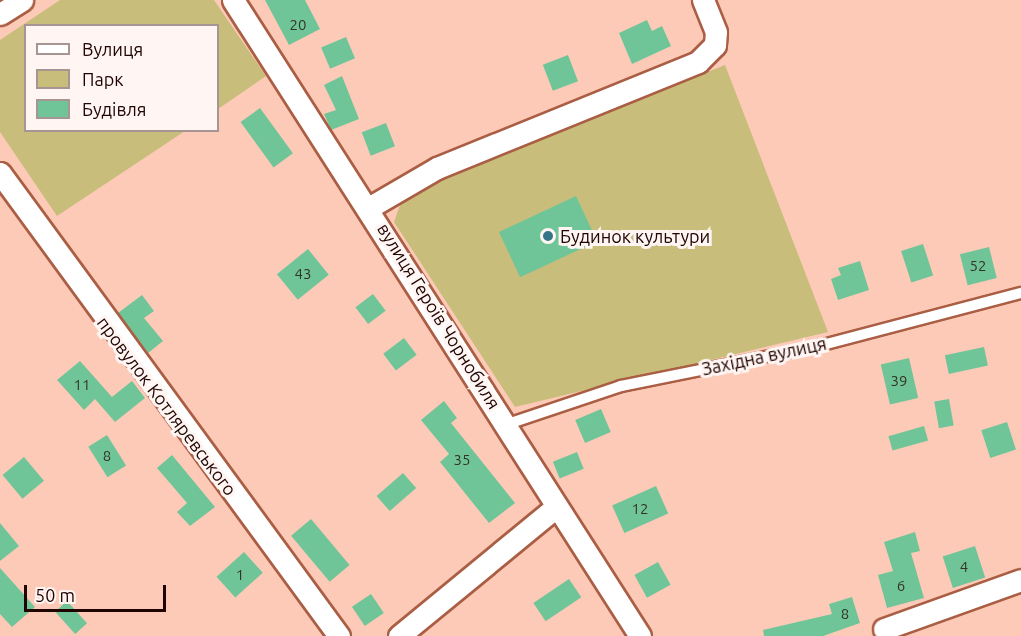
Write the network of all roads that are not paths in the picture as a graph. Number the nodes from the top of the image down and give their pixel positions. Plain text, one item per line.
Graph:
1 (22, 0) edge
2 (234, 0) edge
3 (703, 0) edge
4 (0, 14) edge
5 (0, 173) edge
6 (370, 207) junction
7 (1021, 293) edge
8 (508, 424) junction
9 (556, 507) junction
10 (1021, 580) edge
11 (884, 629) dead end
12 (339, 636) edge
13 (399, 636) edge
14 (640, 636) edge

1 - 4 street
2 - 6 street, вулиця Героїв Чорнобиля
3 - 6 street
5 - 12 street, провулок Котляревського
6 - 8 street, вулиця Героїв Чорнобиля
7 - 8 lane, Західна вулиця
8 - 9 street, вулиця Героїв Чорнобиля
9 - 13 street
9 - 14 street, вулиця Героїв Чорнобиля
10 - 11 street

